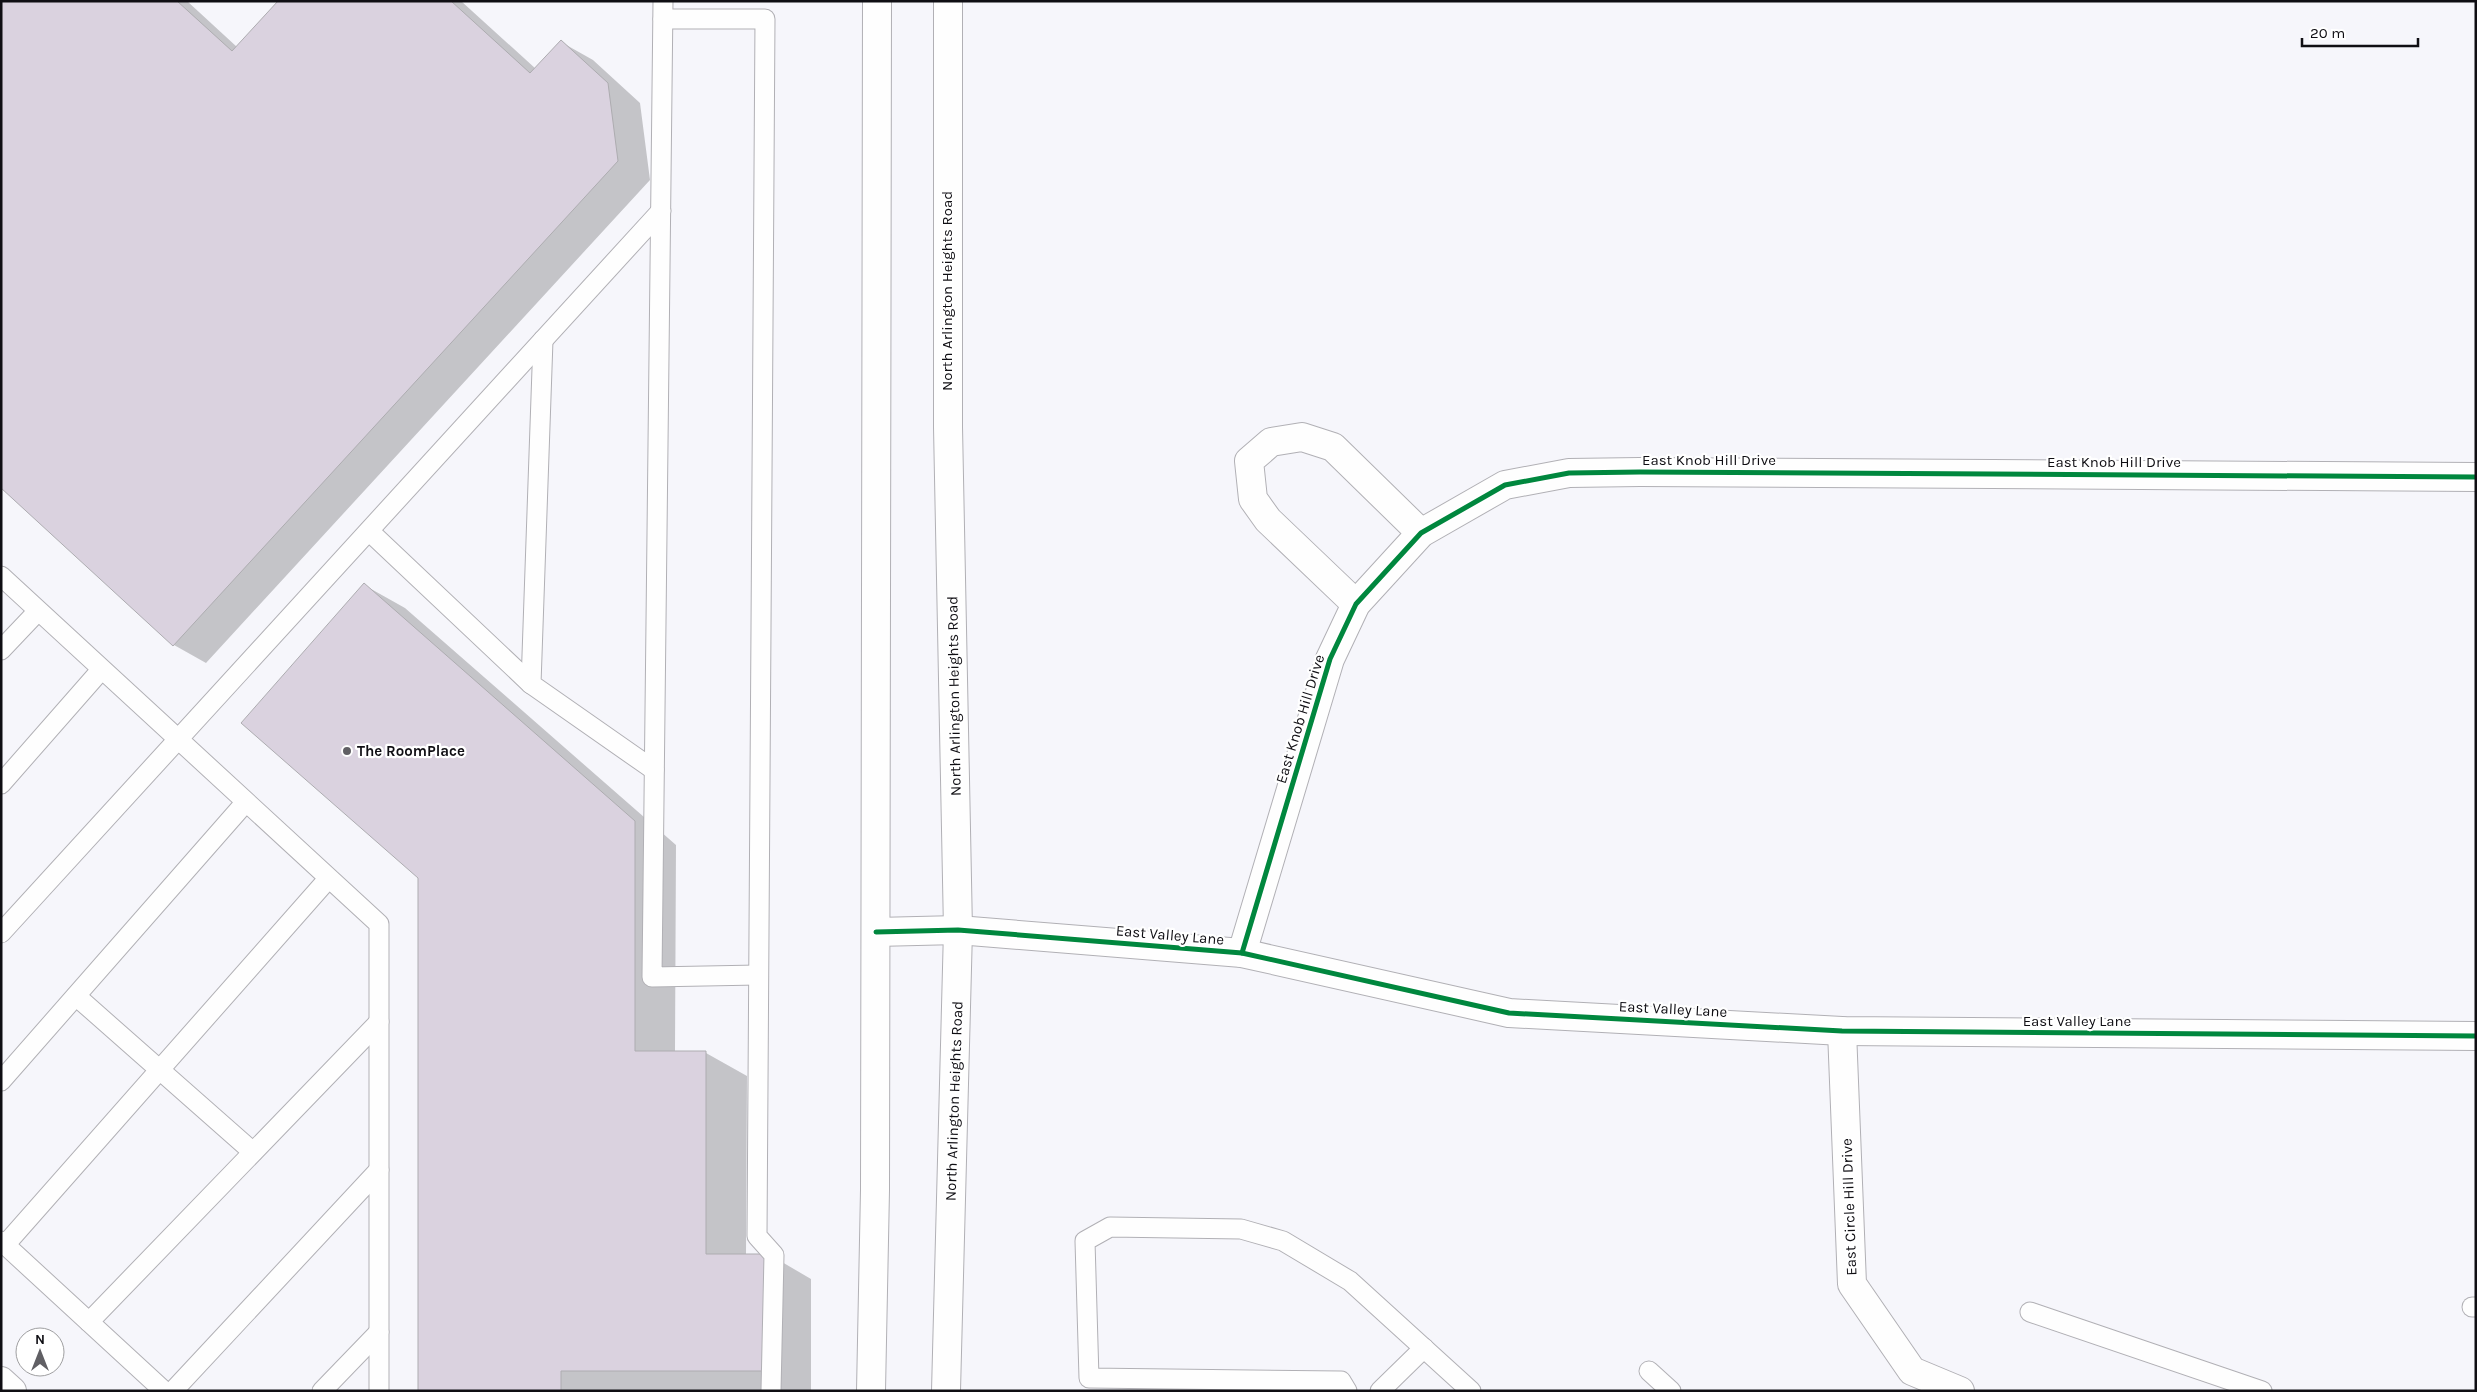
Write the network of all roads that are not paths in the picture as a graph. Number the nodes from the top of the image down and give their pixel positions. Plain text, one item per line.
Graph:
1 (877, 1) edge
2 (948, 1) edge
3 (663, 10) edge
4 (661, 211) junction
5 (543, 340) junction
6 (2476, 477) edge
7 (369, 531) junction
8 (1421, 533) junction
9 (1, 576) edge
10 (1356, 604) junction
11 (38, 611) junction
12 (1, 650) edge
13 (101, 670) junction
14 (531, 684) junction
15 (177, 741) junction
16 (654, 770) junction
17 (1, 784) edge
18 (245, 803) junction
19 (328, 879) junction
20 (958, 930) junction
21 (876, 932) junction
22 (1, 933) edge
23 (1242, 953) junction
24 (758, 975) junction
25 (76, 996) junction
26 (379, 1022) junction
27 (1842, 1031) junction
28 (2476, 1036) edge
29 (160, 1069) junction
30 (1, 1081) edge
31 (253, 1152) junction
32 (379, 1170) junction
33 (3, 1243) edge
34 (2030, 1312) dead end
35 (90, 1322) junction
36 (379, 1332) junction
37 (1424, 1348) junction
38 (1649, 1371) dead end
39 (1, 1380) edge
40 (1152, 1384) edge
41 (1956, 1390) edge
42 (12, 1391) edge
43 (164, 1391) edge
44 (173, 1391) edge
45 (322, 1391) edge
46 (379, 1391) edge
47 (771, 1391) edge
48 (871, 1391) edge
49 (946, 1391) edge
50 (1347, 1391) edge
51 (1380, 1391) edge
52 (1471, 1391) edge
53 (1671, 1391) edge
54 (2262, 1391) edge

1 - 21 street
2 - 20 street, North Arlington Heights Road
3 - 4 lane
3 - 24 lane
4 - 5 lane
4 - 16 lane
5 - 7 lane
5 - 14 lane
6 - 8 street, East Knob Hill Drive
7 - 14 lane
7 - 15 lane
8 - 10 street, East Knob Hill Drive
8 - 10 street
9 - 11 lane
10 - 23 street, East Knob Hill Drive
11 - 12 lane
11 - 13 lane
13 - 15 lane
13 - 17 lane
14 - 16 lane
15 - 18 lane
15 - 22 lane
16 - 24 lane
18 - 19 lane
18 - 25 lane
19 - 26 lane
19 - 29 lane
20 - 21 street, East Valley Lane
20 - 23 street, East Valley Lane
20 - 49 street, North Arlington Heights Road
21 - 48 street
23 - 27 street, East Valley Lane
24 - 47 lane
25 - 29 lane
25 - 30 lane
26 - 31 lane
26 - 32 lane
27 - 28 street, East Valley Lane
27 - 41 street, East Circle Hill Drive
29 - 31 lane
29 - 33 lane
31 - 35 lane
32 - 36 lane
32 - 44 lane
33 - 35 lane
34 - 54 lane
35 - 43 lane
36 - 45 lane
36 - 46 lane
37 - 40 lane
37 - 51 lane
37 - 52 lane
38 - 53 lane
39 - 42 street
40 - 50 lane

